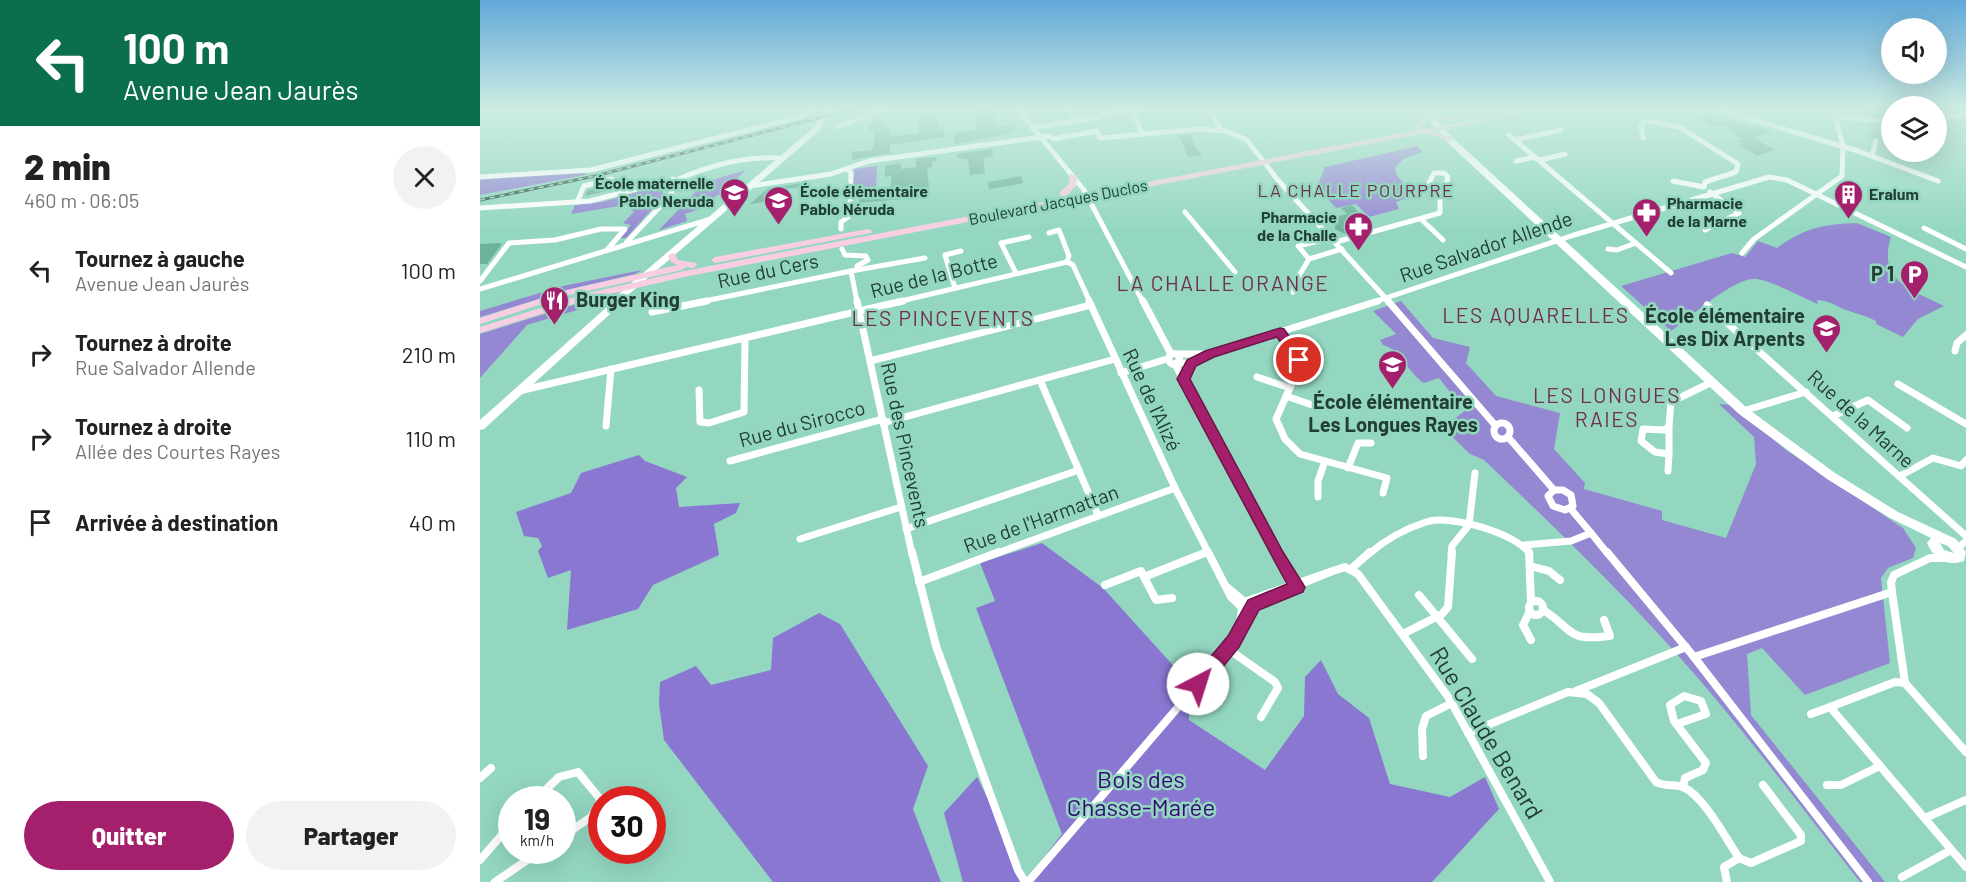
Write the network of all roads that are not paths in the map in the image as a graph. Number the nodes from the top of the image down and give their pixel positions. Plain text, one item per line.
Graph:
1 (674, 149) edge
2 (792, 149) edge
3 (956, 149) edge
4 (1050, 149) edge
5 (1255, 149) edge
6 (1311, 149) edge
7 (1323, 149) edge
8 (1463, 149) edge
9 (1527, 149) edge
10 (1716, 149) edge
11 (1843, 149) edge
12 (1852, 149) edge
13 (1874, 149) edge
14 (1565, 154) dead end
15 (1872, 156) junction
16 (782, 158) junction
17 (1538, 158) junction
18 (1516, 161) dead end
19 (848, 170) junction
20 (1073, 176) junction
21 (480, 177) edge
22 (611, 179) dead end
23 (680, 180) junction
24 (667, 181) junction
25 (1673, 181) dead end
26 (1938, 181) dead end
27 (650, 186) junction
28 (750, 186) junction
29 (1704, 187) junction
30 (662, 188) junction
31 (673, 189) junction
32 (1440, 189) dead end
33 (1712, 193) junction
34 (1815, 194) junction
35 (1088, 196) junction
36 (1062, 198) junction
37 (577, 202) junction
38 (480, 208) edge
39 (1185, 212) dead end
40 (711, 219) junction
41 (1421, 219) junction
42 (1614, 223) junction
43 (1924, 228) dead end
44 (841, 229) dead end
45 (1705, 230) dead end
46 (1048, 232) dead end
47 (1029, 237) dead end
48 (1334, 240) junction
49 (1443, 240) dead end
50 (1561, 240) junction
51 (1636, 243) junction
52 (623, 246) junction
53 (680, 248) junction
54 (842, 249) dead end
55 (1342, 249) junction
56 (1608, 249) dead end
57 (1966, 249) edge
58 (607, 250) junction
59 (961, 251) dead end
60 (1742, 253) dead end
61 (672, 256) junction
62 (925, 258) dead end
63 (1309, 259) junction
64 (1067, 262) junction
65 (693, 265) junction
66 (1966, 267) edge
67 (676, 268) junction
68 (851, 271) junction
69 (1235, 272) dead end
70 (1016, 273) junction
71 (1671, 273) dead end
72 (644, 279) junction
73 (480, 280) edge
74 (955, 288) junction
75 (480, 289) edge
76 (1293, 292) dead end
77 (1707, 304) dead end
78 (1091, 305) junction
79 (859, 311) junction
80 (652, 312) dead end
81 (480, 321) edge
82 (480, 330) edge
83 (1280, 332) junction
84 (1966, 335) edge
85 (746, 338) junction
86 (1955, 351) dead end
87 (1210, 354) junction
88 (1172, 356) junction
89 (1115, 359) junction
90 (870, 361) junction
91 (1175, 363) junction
92 (1191, 363) junction
93 (611, 369) junction
94 (1121, 372) junction
95 (1257, 377) dead end
96 (1184, 379) junction
97 (1040, 380) junction
98 (1712, 382) junction
99 (1898, 384) dead end
100 (699, 390) dead end
101 (517, 392) junction
102 (1288, 392) junction
103 (1806, 392) junction
104 (1315, 406) dead end
105 (1743, 411) junction
106 (1833, 416) junction
107 (883, 421) junction
108 (1966, 423) edge
109 (1495, 425) junction
110 (480, 426) edge
111 (606, 426) dead end
112 (1669, 426) junction
113 (1907, 428) dead end
114 (1508, 437) junction
115 (1371, 442) dead end
116 (1668, 454) junction
117 (1966, 460) edge
118 (730, 461) dead end
119 (1325, 461) junction
120 (1348, 468) junction
121 (1079, 470) junction
122 (1668, 471) dead end
123 (1475, 473) dead end
124 (1900, 476) junction
125 (1175, 488) junction
126 (1554, 490) junction
127 (1383, 493) dead end
128 (1318, 497) dead end
129 (901, 507) junction
130 (1570, 508) junction
131 (1098, 515) junction
132 (1469, 525) junction
133 (906, 530) junction
134 (1591, 533) junction
135 (800, 539) dead end
136 (1524, 545) junction
137 (1937, 545) junction
138 (1961, 549) edge
139 (1208, 552) junction
140 (1530, 566) junction
141 (1352, 569) junction
142 (1144, 577) junction
143 (1560, 580) dead end
144 (919, 582) junction
145 (1105, 585) dead end
146 (1293, 586) junction
147 (1892, 592) junction
148 (1419, 595) dead end
149 (1172, 598) dead end
150 (1531, 602) junction
151 (1247, 607) junction
152 (1530, 611) junction
153 (1545, 611) junction
154 (1436, 615) junction
155 (1604, 620) dead end
156 (1403, 634) junction
157 (1530, 640) dead end
158 (1686, 647) junction
159 (1228, 649) junction
160 (1694, 657) junction
161 (1472, 659) dead end
162 (1905, 683) junction
163 (1576, 691) junction
164 (1452, 703) junction
165 (1833, 706) junction
166 (1811, 714) dead end
167 (1261, 717) dead end
168 (1677, 724) dead end
169 (1468, 733) junction
170 (1966, 752) edge
171 (1423, 756) dead end
172 (1880, 766) junction
173 (491, 768) dead end
174 (480, 778) edge
175 (1763, 785) dead end
176 (1827, 785) dead end
177 (550, 786) edge
178 (1683, 787) junction
179 (1966, 800) edge
180 (1924, 818) junction
181 (576, 828) edge
182 (498, 839) edge
183 (1951, 849) junction
184 (1739, 858) junction
185 (480, 860) edge
186 (521, 864) edge
187 (1966, 867) edge
188 (1902, 877) dead end
189 (495, 882) edge
190 (1026, 882) edge
191 (1550, 882) edge
192 (1727, 882) edge
193 (1868, 882) edge

1 - 21 street
2 - 16 street
3 - 19 street
4 - 20 street
5 - 48 street
6 - 35 main road, Boulevard Jacques Duclos
7 - 35 main road, Boulevard Jacques Duclos
8 - 50 street
9 - 17 street
10 - 29 street
11 - 34 street
12 - 15 street
13 - 15 street
14 - 17 street
15 - 26 street
16 - 23 street
16 - 28 street
17 - 18 street
17 - 42 street
19 - 28 street
19 - 44 street
20 - 35 street
20 - 36 main road
22 - 37 street
23 - 24 street
23 - 31 street
24 - 27 street
24 - 30 street
25 - 29 street
27 - 30 street
27 - 37 street
28 - 40 street
29 - 33 street
30 - 31 street
31 - 52 street
32 - 41 street
33 - 34 street, Rue Salvador Allende
33 - 42 street, Rue Salvador Allende
33 - 45 street
34 - 60 street
34 - 66 street
35 - 36 main road, Boulevard Jacques Duclos
35 - 88 street
36 - 65 main road, Boulevard Jacques Duclos
36 - 72 main road, Boulevard Jacques Duclos
37 - 38 street
39 - 69 street
40 - 52 street
40 - 53 street
41 - 48 street
41 - 49 street
42 - 50 street, Rue Salvador Allende
42 - 51 street
43 - 57 street
46 - 64 street, Rue de l'Alizé
47 - 70 street, Rue de la Botte
48 - 55 street
48 - 63 street
50 - 83 street, Rue Salvador Allende
50 - 98 street
51 - 56 street
51 - 71 street
52 - 58 street
53 - 61 street
53 - 72 street
54 - 68 street
55 - 63 street
55 - 109 street
58 - 73 street
58 - 75 street
59 - 74 street
61 - 65 main road
61 - 72 street
62 - 68 street, Rue du Cers
63 - 76 street
64 - 70 street, Rue de la Botte
64 - 78 street, Rue de l'Alizé
65 - 67 main road, Boulevard Jacques Duclos
67 - 72 main road
67 - 72 main road, Boulevard Jacques Duclos
68 - 79 street
68 - 80 street, Rue du Cers
70 - 74 street, Rue de la Botte
72 - 81 main road, Boulevard Jacques Duclos
72 - 82 main road
72 - 101 street
74 - 79 street, Rue de la Botte
77 - 103 street, Rue de la Marne
78 - 89 street, Rue de l'Alizé
78 - 90 street
79 - 85 street
79 - 90 street, Rue des Pincevents
83 - 87 street, Rue Salvador Allende
83 - 102 street
84 - 86 street
85 - 93 street
85 - 100 street
87 - 88 street, Rue Salvador Allende
87 - 92 street, Rue Salvador Allende
88 - 91 street
88 - 94 street, Rue Salvador Allende
89 - 94 street, Rue de l'Alizé
89 - 97 street, Rue du Sirocco
90 - 107 street, Rue des Pincevents
91 - 92 street, Rue Salvador Allende
91 - 96 street
92 - 96 street
93 - 101 street
93 - 111 street
94 - 125 street, Rue de l'Alizé
95 - 102 street
96 - 146 street
97 - 107 street, Rue du Sirocco
97 - 121 street
98 - 105 street
98 - 112 street
99 - 108 street
101 - 110 street
102 - 104 street
102 - 119 street
103 - 105 street
103 - 106 street, Rue de la Marne
105 - 137 street
106 - 113 street
106 - 124 street, Rue de la Marne
107 - 118 street, Rue du Sirocco
107 - 129 street, Rue des Pincevents
109 - 114 street
109 - 114 street
112 - 116 street
112 - 116 street
114 - 126 street
115 - 120 street
116 - 122 street
117 - 124 street
119 - 120 street
119 - 128 street
120 - 127 street
121 - 131 street
121 - 133 street
123 - 132 street
124 - 138 street, Rue de la Marne
125 - 131 street, Rue de l'Harmattan
125 - 139 street, Rue de l'Alizé
126 - 130 street
126 - 130 street
129 - 133 street, Rue des Pincevents
129 - 135 street
130 - 134 street
131 - 144 street, Rue de l'Harmattan
132 - 136 street
132 - 141 street
132 - 154 street
133 - 144 street, Rue des Pincevents
134 - 136 street
134 - 158 street
136 - 140 street
137 - 138 street
137 - 138 street
137 - 147 street
139 - 142 street
139 - 151 street, Rue de l'Alizé
140 - 143 street
140 - 150 street
141 - 146 street
141 - 156 street, Rue Claude Benard
142 - 145 street
142 - 149 street
144 - 190 street, Rue des Pincevents
146 - 151 street
147 - 160 street
147 - 162 street
148 - 154 street
150 - 152 street
150 - 153 street
151 - 159 street
152 - 153 street
152 - 157 street
153 - 155 street
154 - 156 street
154 - 161 street
156 - 164 street, Rue Claude Benard
158 - 160 street
158 - 163 street
159 - 167 street
159 - 190 street
160 - 193 street
162 - 165 street
162 - 170 street
163 - 169 street
163 - 178 street
164 - 169 street, Rue Claude Benard
164 - 171 street
165 - 166 street
165 - 172 street
168 - 178 street
169 - 191 street, Rue Claude Benard
172 - 176 street
172 - 180 street
173 - 174 street
175 - 184 street
177 - 181 street
178 - 184 street
179 - 180 street
180 - 183 street
182 - 185 street
183 - 187 street
183 - 188 street
184 - 192 street
186 - 189 street

